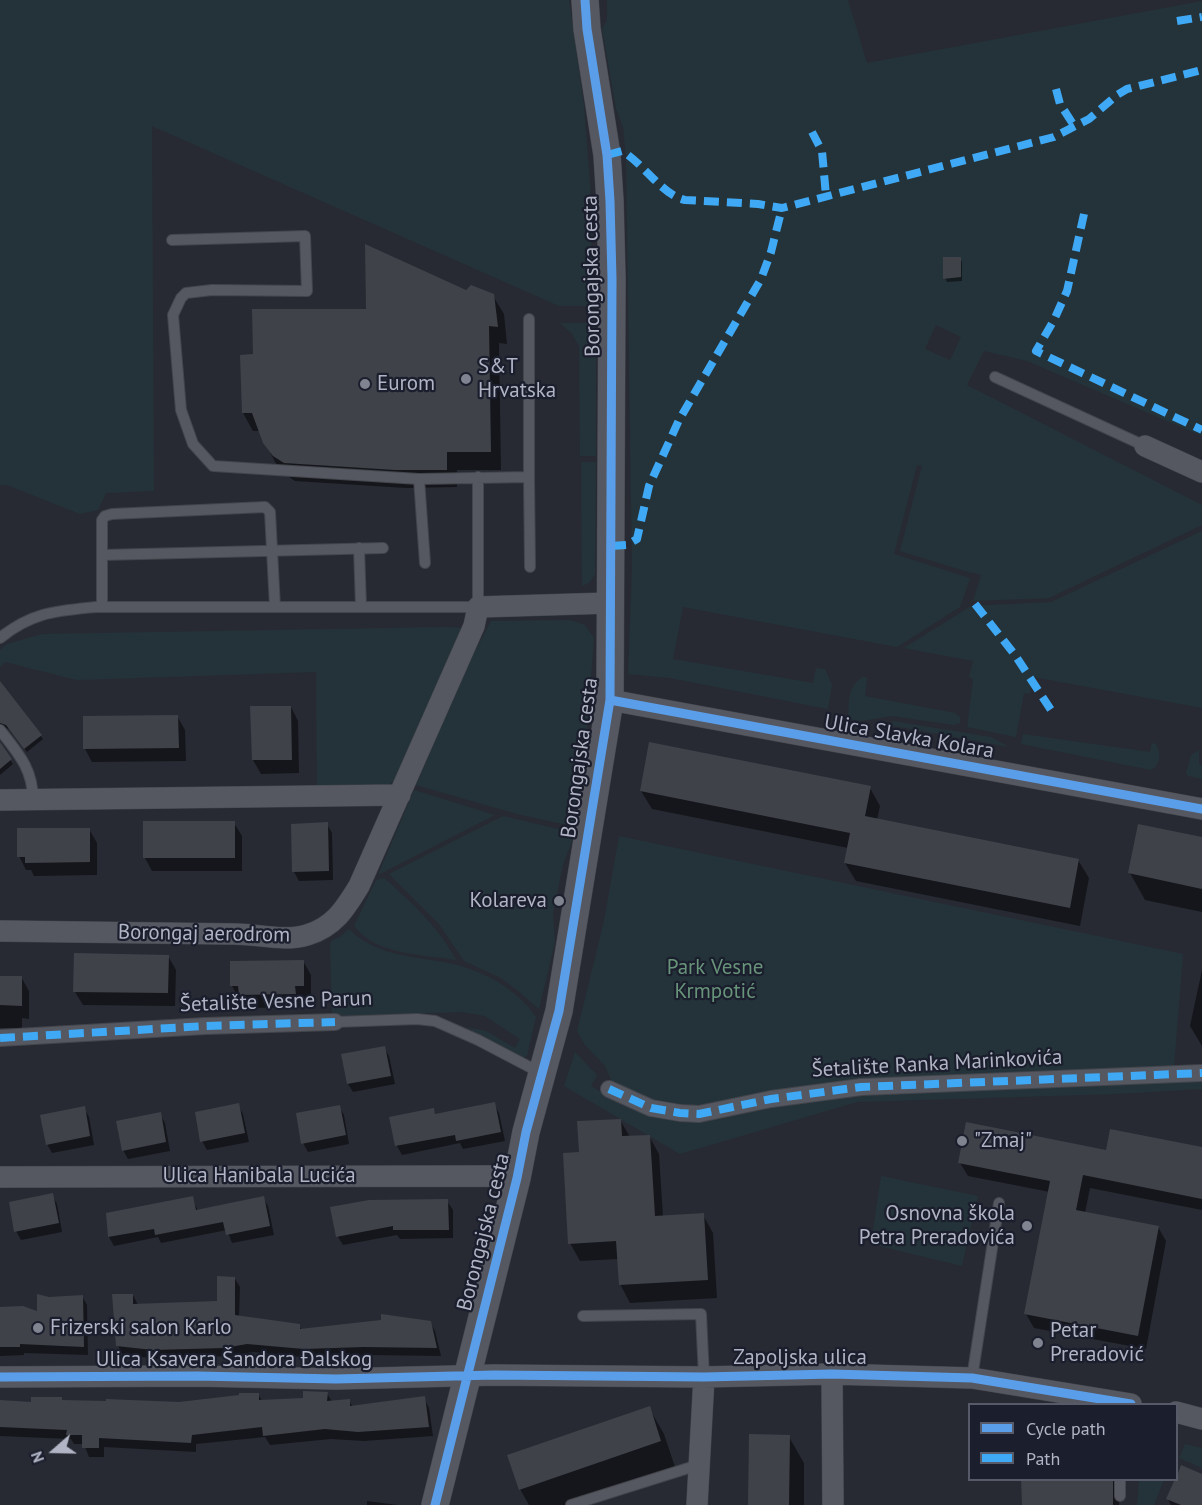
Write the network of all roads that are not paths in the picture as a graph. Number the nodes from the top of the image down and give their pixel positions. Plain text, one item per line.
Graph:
1 (585, 0) edge
2 (172, 240) dead end
3 (529, 319) dead end
4 (995, 377) dead end
5 (1145, 446) joint
6 (1202, 472) edge
7 (478, 477) junction
8 (529, 477) junction
9 (419, 479) junction
10 (359, 548) junction
11 (383, 548) dead end
12 (272, 551) junction
13 (102, 555) junction
14 (425, 563) dead end
15 (530, 567) dead end
16 (610, 603) junction
17 (102, 607) junction
18 (275, 607) junction
19 (361, 607) junction
20 (478, 607) junction
21 (0, 638) edge
22 (610, 700) junction
23 (0, 730) edge
24 (400, 795) junction
25 (0, 800) edge
26 (33, 800) junction
27 (1202, 809) edge
28 (0, 931) edge
29 (335, 1022) joint
30 (0, 1038) edge
31 (1202, 1073) edge
32 (542, 1074) junction
33 (609, 1089) dead end
34 (0, 1177) edge
35 (517, 1178) junction
36 (999, 1203) dead end
37 (583, 1316) dead end
38 (832, 1374) junction
39 (0, 1377) edge
40 (467, 1377) junction
41 (704, 1377) junction
42 (972, 1378) junction
43 (1118, 1403) edge
44 (1178, 1413) edge
45 (1202, 1419) edge
46 (698, 1465) junction
47 (1120, 1481) edge
48 (1120, 1496) dead end
49 (435, 1505) edge
50 (571, 1505) edge
51 (697, 1505) edge
52 (833, 1505) edge

1 - 16 street, Borongajska cesta
2 - 9 lane
3 - 8 lane
4 - 5 lane
5 - 6 street
7 - 8 lane
7 - 9 lane
7 - 20 lane
8 - 15 lane
9 - 14 lane
10 - 11 lane
10 - 12 lane
10 - 19 lane
12 - 13 lane
12 - 13 lane
12 - 18 lane
13 - 17 lane
16 - 20 street
16 - 22 street, Borongajska cesta
17 - 18 lane
17 - 21 lane
18 - 19 lane
19 - 20 lane
20 - 24 street, Borongaj aerodrom
22 - 27 street, Ulica Slavka Kolara
22 - 32 street, Borongajska cesta
23 - 26 lane
24 - 26 street
24 - 28 street, Borongaj aerodrom
25 - 26 street
29 - 30 street, Šetalište Vesne Parun
29 - 32 lane, Šetalište Vesne Parun
31 - 33 street, Šetalište Ranka Marinkovića
32 - 35 street, Borongajska cesta
34 - 35 street, Ulica Hanibala Lucića
35 - 40 street, Borongajska cesta
36 - 42 lane
37 - 41 lane
38 - 41 street, Zapoljska ulica
38 - 42 street, Zapoljska ulica
38 - 52 street
39 - 40 street, Ulica Ksavera Šandora Đalskog
40 - 41 street, Zapoljska ulica
40 - 49 street, Borongajska cesta
41 - 46 street
42 - 43 street, Zapoljska ulica
44 - 45 street
46 - 50 lane
46 - 51 street
47 - 48 lane

